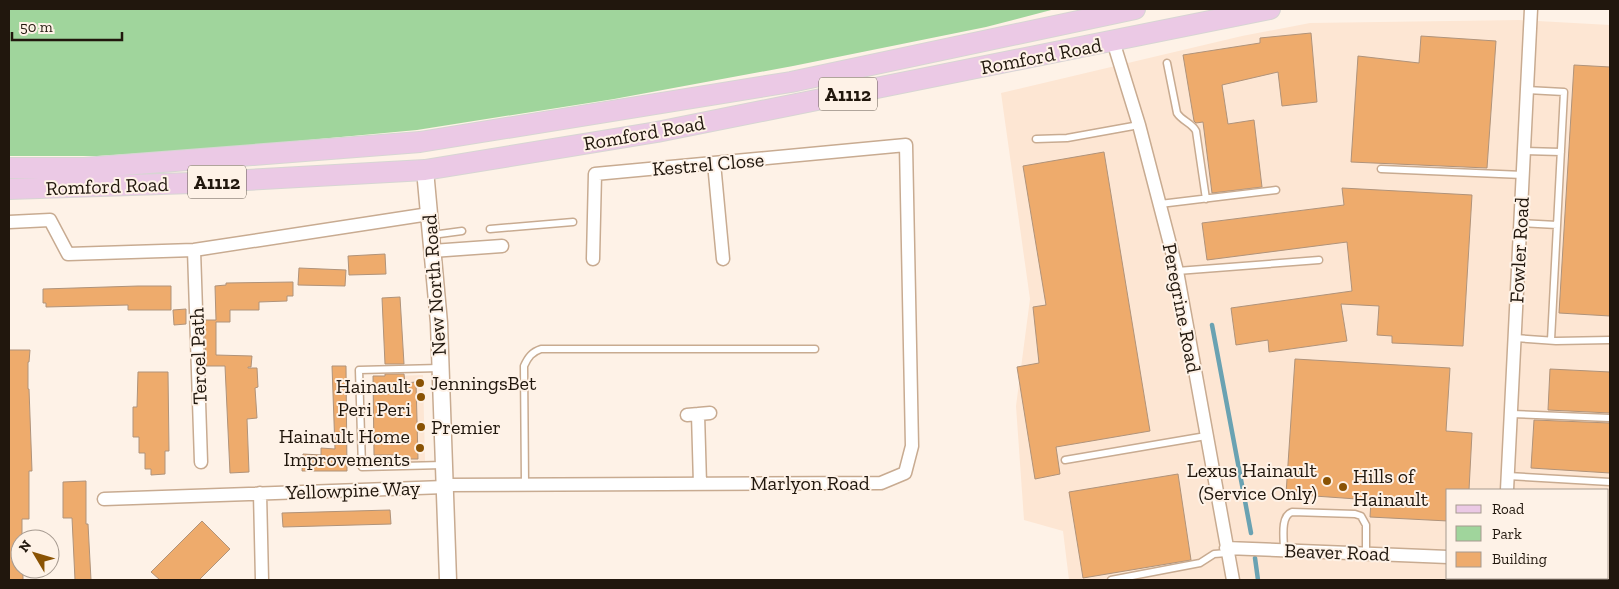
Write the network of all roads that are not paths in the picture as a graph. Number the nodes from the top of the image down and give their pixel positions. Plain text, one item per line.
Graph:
1 (1135, 9) edge
2 (1270, 9) edge
3 (1531, 9) edge
4 (1113, 41) junction
5 (1167, 63) dead end
6 (1527, 90) junction
7 (1140, 125) junction
8 (1036, 139) dead end
9 (420, 142) junction
10 (906, 145) joint
11 (1524, 151) junction
12 (1561, 152) junction
13 (714, 163) junction
14 (9, 168) edge
15 (1381, 169) dead end
16 (425, 170) junction
17 (1523, 175) junction
18 (9, 189) edge
19 (1276, 190) dead end
20 (1206, 199) junction
21 (1160, 204) junction
22 (429, 214) junction
23 (9, 222) edge
24 (573, 222) dead end
25 (1520, 223) junction
26 (1558, 225) junction
27 (490, 229) dead end
28 (462, 231) dead end
29 (432, 243) junction
30 (502, 246) dead end
31 (194, 250) junction
32 (593, 259) dead end
33 (722, 259) dead end
34 (1319, 260) dead end
35 (1177, 271) junction
36 (1515, 338) junction
37 (1552, 340) junction
38 (1610, 340) edge
39 (815, 349) dead end
40 (441, 368) junction
41 (698, 414) dead end
42 (1511, 414) junction
43 (1610, 418) edge
44 (1206, 436) junction
45 (1065, 460) dead end
46 (201, 462) dead end
47 (444, 465) junction
48 (1508, 476) junction
49 (1610, 482) edge
50 (525, 484) junction
51 (700, 484) junction
52 (445, 486) junction
53 (1507, 489) edge
54 (260, 493) junction
55 (104, 500) dead end
56 (1227, 550) junction
57 (1284, 550) junction
58 (1366, 553) junction
59 (1446, 557) edge
60 (262, 580) edge
61 (448, 580) edge
62 (1111, 580) edge
63 (1232, 580) edge

1 - 9 main road, Romford Road / A1112
2 - 4 main road, Romford Road / A1112
3 - 6 street, Fowler Road
4 - 7 street, Peregrine Road
4 - 16 main road, Romford Road / A1112
5 - 20 lane
6 - 11 street, Fowler Road
6 - 12 lane
7 - 8 lane
7 - 21 street, Peregrine Road
9 - 14 main road, Romford Road / A1112
9 - 16 main road
10 - 13 street, Kestrel Close
10 - 51 street, Marlyon Road
11 - 12 lane
11 - 17 street, Fowler Road
12 - 26 lane
13 - 32 street, Kestrel Close
13 - 33 street
15 - 17 lane
16 - 18 main road, Romford Road / A1112
16 - 22 street, New North Road
17 - 25 street, Fowler Road
19 - 20 lane
20 - 21 lane
21 - 35 street, Peregrine Road
22 - 29 street, New North Road
22 - 31 street, Romford Road
23 - 31 street, Romford Road
24 - 27 lane
25 - 26 lane
25 - 36 street, Fowler Road
26 - 37 lane
28 - 29 lane
29 - 30 street
29 - 40 street, New North Road
31 - 46 street, Tercel Path
34 - 35 lane
35 - 44 street, Peregrine Road
36 - 37 lane
36 - 42 street, Fowler Road
37 - 38 lane
39 - 50 lane
40 - 47 street, New North Road
40 - 47 lane
41 - 51 street
42 - 43 lane
42 - 48 street, Fowler Road
44 - 45 lane
44 - 56 street, Peregrine Road
47 - 52 street, New North Road
48 - 49 lane
48 - 53 street, Fowler Road
50 - 51 street, Marlyon Road
50 - 52 street, Marlyon Road
52 - 54 street, Yellowpine Way
52 - 61 street, New North Road
54 - 55 street, Yellowpine Way
54 - 60 street, Yellowpine Way
56 - 57 street, Beaver Road
56 - 62 lane
56 - 63 street, Peregrine Road
57 - 58 street, Beaver Road
57 - 58 lane
58 - 59 street, Beaver Road

